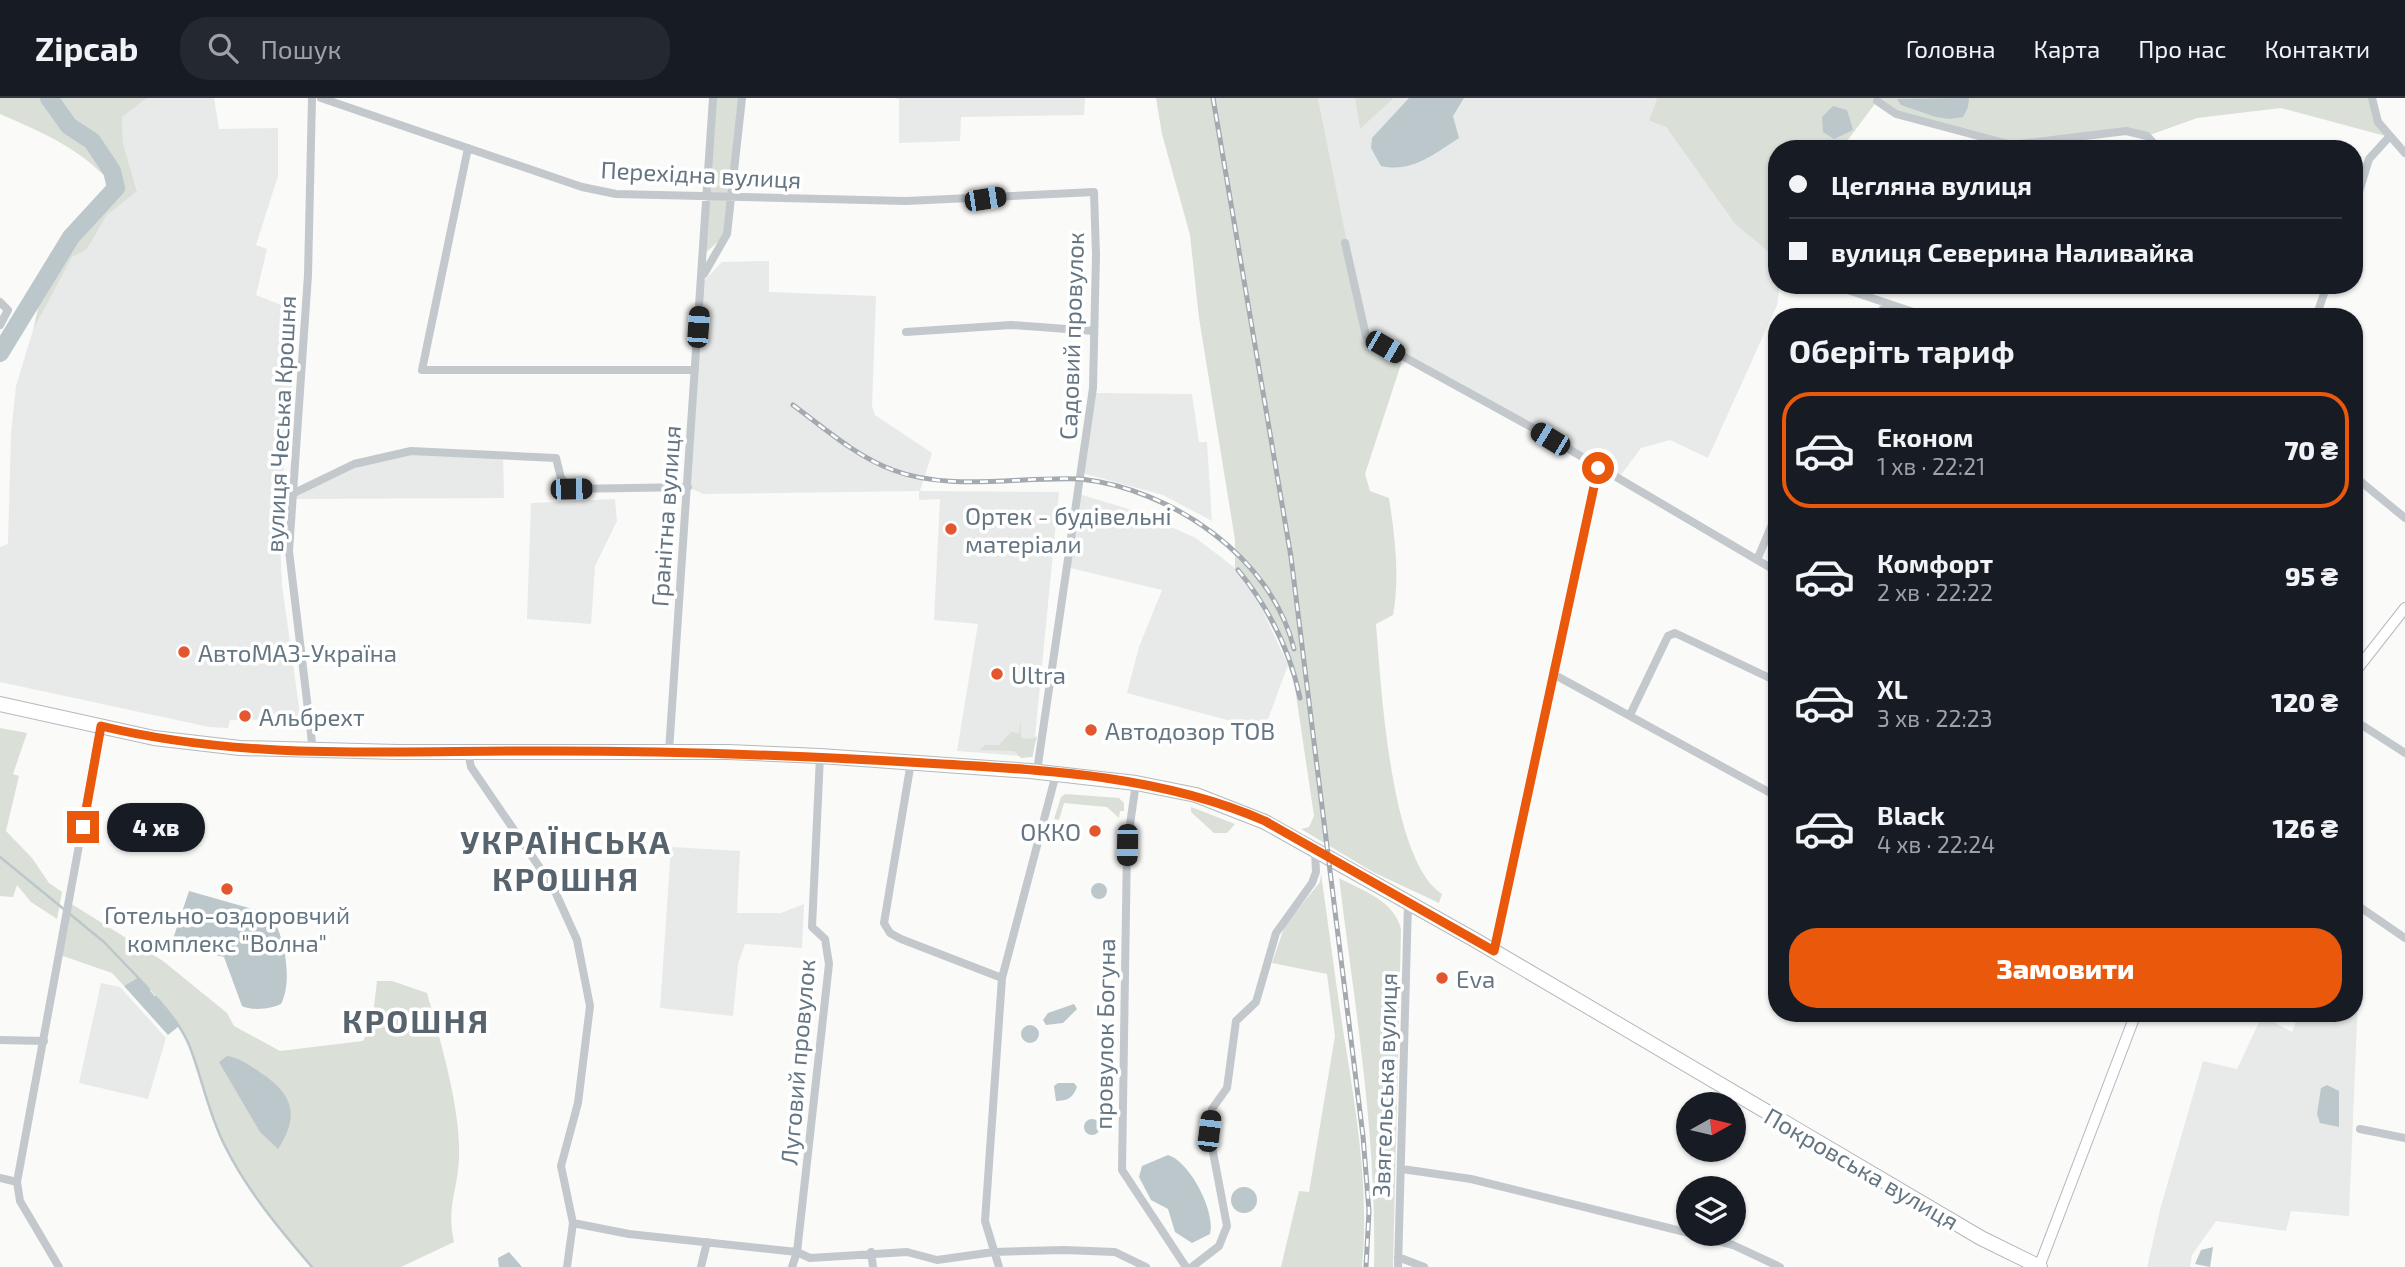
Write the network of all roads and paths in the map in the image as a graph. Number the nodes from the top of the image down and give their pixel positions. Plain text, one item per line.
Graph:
1 (312, 98) edge
2 (321, 98) edge
3 (713, 98) edge
4 (743, 98) edge
5 (2372, 98) edge
6 (1877, 101) dead end
7 (2389, 137) junction
8 (1993, 140) edge
9 (2053, 140) edge
10 (2151, 140) edge
11 (468, 148) junction
12 (2405, 153) edge
13 (2363, 179) edge
14 (1094, 192) joint
15 (707, 196) junction
16 (731, 197) junction
17 (1345, 243) dead end
18 (701, 284) junction
19 (1859, 294) edge
20 (0, 302) edge
21 (1885, 303) junction
22 (1883, 308) edge
23 (1900, 308) edge
24 (0, 325) edge
25 (1094, 331) junction
26 (906, 332) dead end
27 (695, 370) junction
28 (1598, 468) junction
29 (2363, 483) edge
30 (688, 487) junction
31 (294, 493) junction
32 (2405, 518) edge
33 (1768, 533) edge
34 (1756, 560) junction
35 (1768, 567) edge
36 (2405, 608) edge
37 (2363, 662) edge
38 (1555, 675) junction
39 (1768, 677) edge
40 (0, 704) edge
41 (1630, 715) junction
42 (101, 726) junction
43 (2363, 726) edge
44 (313, 751) junction
45 (669, 751) junction
46 (468, 752) junction
47 (2405, 753) edge
48 (820, 756) junction
49 (911, 762) junction
50 (1037, 771) junction
51 (1056, 774) junction
52 (1136, 783) junction
53 (1768, 792) edge
54 (1315, 852) junction
55 (1408, 903) junction
56 (2363, 909) edge
57 (2405, 938) edge
58 (1494, 951) junction
59 (1002, 978) junction
60 (2133, 1022) edge
61 (0, 1040) edge
62 (44, 1041) junction
63 (2360, 1129) dead end
64 (2405, 1138) edge
65 (1402, 1169) junction
66 (0, 1178) edge
67 (17, 1182) junction
68 (573, 1223) junction
69 (1676, 1231) edge
70 (707, 1242) junction
71 (1735, 1246) edge
72 (797, 1252) junction
73 (871, 1252) junction
74 (994, 1252) junction
75 (1398, 1262) edge
76 (59, 1267) edge
77 (566, 1267) edge
78 (701, 1267) edge
79 (792, 1267) edge
80 (873, 1267) edge
81 (999, 1267) edge
82 (1146, 1267) edge
83 (1186, 1267) edge
84 (1192, 1267) edge
85 (1424, 1267) edge
86 (1780, 1267) edge
87 (2039, 1267) edge

1 - 31 street, вулиця Чеська Крошня
2 - 11 street, Перехідна вулиця
3 - 15 street, Гранітна вулиця
4 - 16 street, Гранітна вулиця
5 - 7 street
6 - 8 street
7 - 12 street
7 - 13 street
9 - 10 street
11 - 15 street, Перехідна вулиця
11 - 27 street
14 - 16 street, Перехідна вулиця
14 - 25 street, Садовий провулок
15 - 16 street, Перехідна вулиця
15 - 18 street, Гранітна вулиця
16 - 18 street, Гранітна вулиця
17 - 28 street
18 - 27 street, Гранітна вулиця
19 - 21 street
20 - 24 street
21 - 22 street
21 - 23 street
25 - 26 street
25 - 50 street, Садовий провулок
27 - 30 street, Гранітна вулиця
28 - 34 street
28 - 38 street
29 - 32 street
30 - 31 street
30 - 45 street, Гранітна вулиця
31 - 44 street, вулиця Чеська Крошня
33 - 34 street
34 - 35 street
36 - 37 street
38 - 41 street
38 - 58 street
39 - 41 street
40 - 42 highway, Покровська вулиця
41 - 53 street
42 - 44 highway, Покровська вулиця
42 - 62 street
43 - 47 street
44 - 46 highway, Покровська вулиця
45 - 46 highway, Покровська вулиця
45 - 48 highway, Покровська вулиця
46 - 68 street
48 - 49 highway, Покровська вулиця
48 - 72 street, Луговий провулок
49 - 50 highway, Покровська вулиця
49 - 59 street
50 - 51 highway, Покровська вулиця
51 - 52 highway, Покровська вулиця
51 - 59 street
52 - 54 highway, Покровська вулиця
52 - 83 street, провулок Богуна
54 - 55 highway, Покровська вулиця
54 - 84 street
55 - 58 highway, Покровська вулиця
55 - 65 street, Звягельська вулиця
56 - 57 street
58 - 87 highway, Покровська вулиця
59 - 74 street
60 - 87 street
61 - 62 street
62 - 67 street
63 - 64 street
65 - 69 street
65 - 75 street, Звягельська вулиця
66 - 67 street
67 - 76 street
68 - 70 street
68 - 77 street
70 - 72 street
70 - 78 street
71 - 86 street
72 - 73 street
72 - 79 street
73 - 74 street
73 - 80 street
74 - 81 street
74 - 82 street
75 - 85 street

